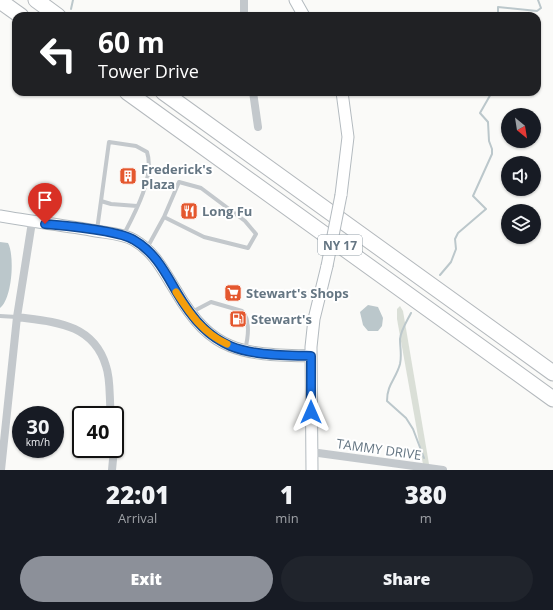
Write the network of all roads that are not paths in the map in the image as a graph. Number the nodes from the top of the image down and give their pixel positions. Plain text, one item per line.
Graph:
1 (36, 0) edge
2 (244, 0) edge
3 (294, 0) edge
4 (0, 1) edge
5 (15, 12) edge
6 (52, 12) edge
7 (244, 12) edge
8 (302, 12) edge
9 (133, 96) edge
10 (169, 96) edge
11 (254, 96) edge
12 (343, 96) edge
13 (258, 127) dead end
14 (101, 201) junction
15 (137, 206) junction
16 (0, 216) edge
17 (164, 217) junction
18 (32, 222) junction
19 (97, 231) junction
20 (123, 236) junction
21 (146, 249) junction
22 (189, 313) junction
23 (0, 316) edge
24 (17, 317) junction
25 (245, 352) junction
26 (311, 356) junction
27 (553, 373) edge
28 (553, 399) edge
29 (110, 406) edge
30 (311, 452) junction
31 (113, 458) edge
32 (1, 470) edge
33 (112, 470) edge
34 (312, 470) edge
35 (443, 470) edge

1 - 6 highway
2 - 7 street
3 - 8 street
4 - 5 highway
9 - 28 highway, NY 17
10 - 27 highway, NY 17
11 - 13 street
12 - 26 street, bridge
14 - 15 lane
14 - 15 lane
14 - 19 lane
15 - 20 lane
16 - 18 street
17 - 17 lane
17 - 21 lane
18 - 19 street
18 - 24 street
19 - 20 street
20 - 21 street
21 - 22 street
22 - 25 street
22 - 25 lane
23 - 24 lane
24 - 29 street
24 - 32 street
25 - 26 street
26 - 30 street
30 - 34 street
30 - 35 street, TAMMY DRIVE
31 - 33 street

